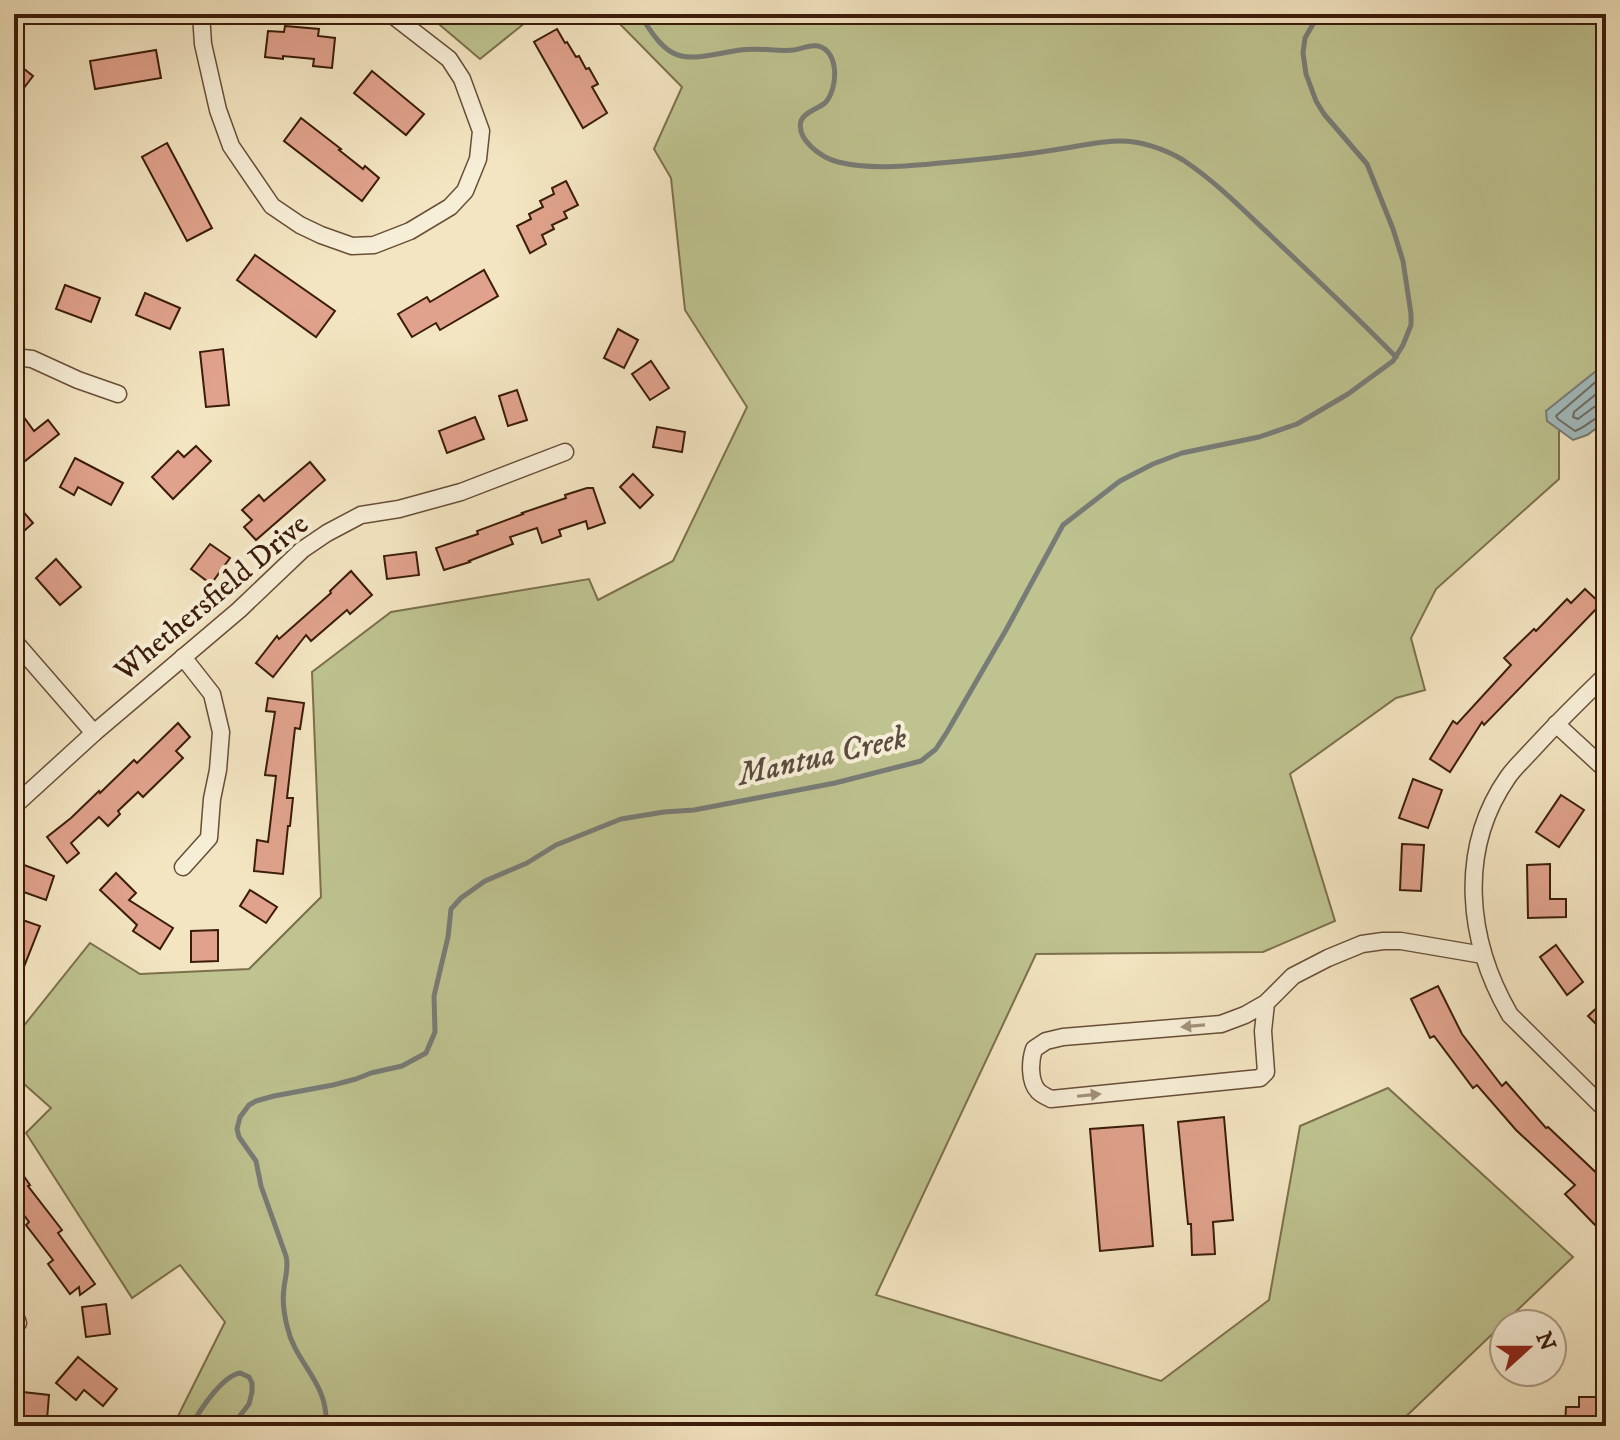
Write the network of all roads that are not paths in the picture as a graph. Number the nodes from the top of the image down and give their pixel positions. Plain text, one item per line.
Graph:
1 (201, 14) edge
2 (391, 14) edge
3 (14, 357) edge
4 (118, 394) dead end
5 (565, 452) dead end
6 (14, 641) edge
7 (183, 657) junction
8 (1606, 675) edge
9 (1556, 724) junction
10 (94, 733) junction
11 (1606, 770) edge
12 (14, 806) edge
13 (183, 867) dead end
14 (1483, 955) junction
15 (1266, 1003) junction
16 (1606, 1110) edge

1 - 2 street
3 - 4 street
5 - 7 street, Whethersfield Drive
6 - 10 street
7 - 10 street, Whethersfield Drive
7 - 13 street
8 - 9 street
9 - 11 street
9 - 14 street
10 - 12 street, Whethersfield Drive
14 - 15 street
14 - 16 street
15 -> 15 street

